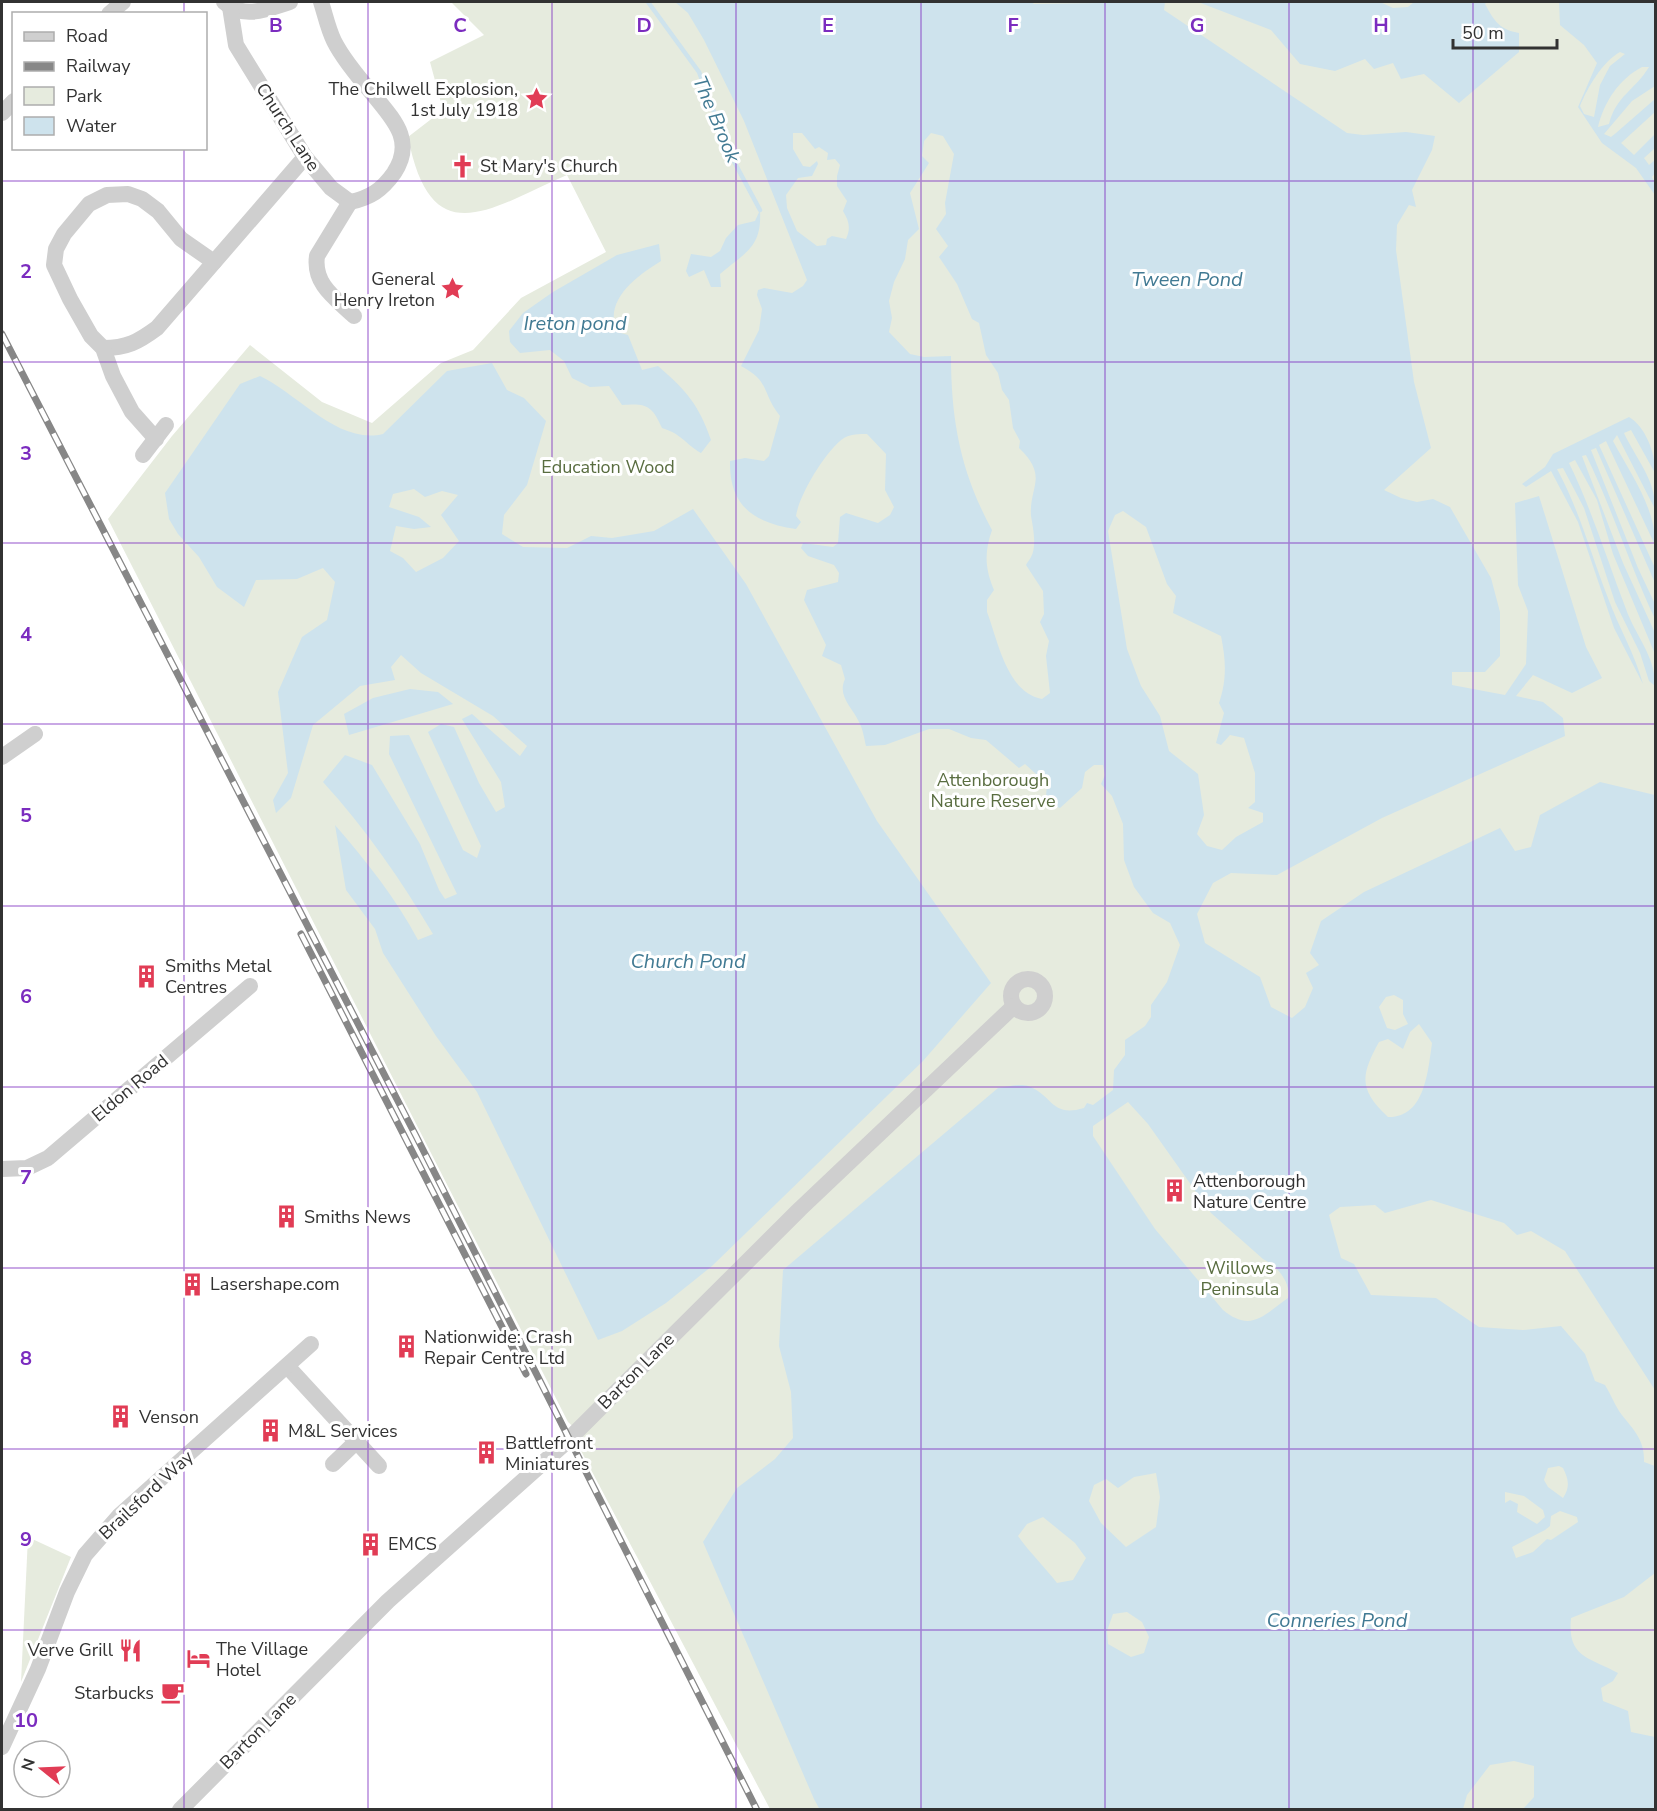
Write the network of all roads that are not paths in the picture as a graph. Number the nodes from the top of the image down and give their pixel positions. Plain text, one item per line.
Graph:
1 (290, 2) edge
2 (321, 2) edge
3 (227, 4) edge
4 (305, 157) junction
5 (350, 202) junction
6 (214, 262) junction
7 (354, 316) dead end
8 (103, 348) junction
9 (166, 425) dead end
10 (156, 439) junction
11 (143, 455) dead end
12 (35, 734) dead end
13 (2, 757) edge
14 (250, 986) dead end
15 (1014, 1006) dead end
16 (2, 1168) edge
17 (311, 1344) dead end
18 (286, 1366) junction
19 (356, 1442) junction
20 (333, 1464) dead end
21 (379, 1466) dead end
22 (2, 1748) edge
23 (180, 1809) edge

1 - 3 street
2 - 5 street
3 - 4 street, Church Lane
4 - 5 street, Church Lane
4 - 6 street
5 - 7 street
6 - 8 street
6 - 8 street
8 - 10 street
9 - 10 street
10 - 11 street
12 - 13 street
14 - 16 street, Eldon Road
15 - 23 street, Barton Lane
17 - 18 street, Brailsford Way
18 - 19 street
18 - 22 street, Brailsford Way
19 - 20 street
19 - 21 street

